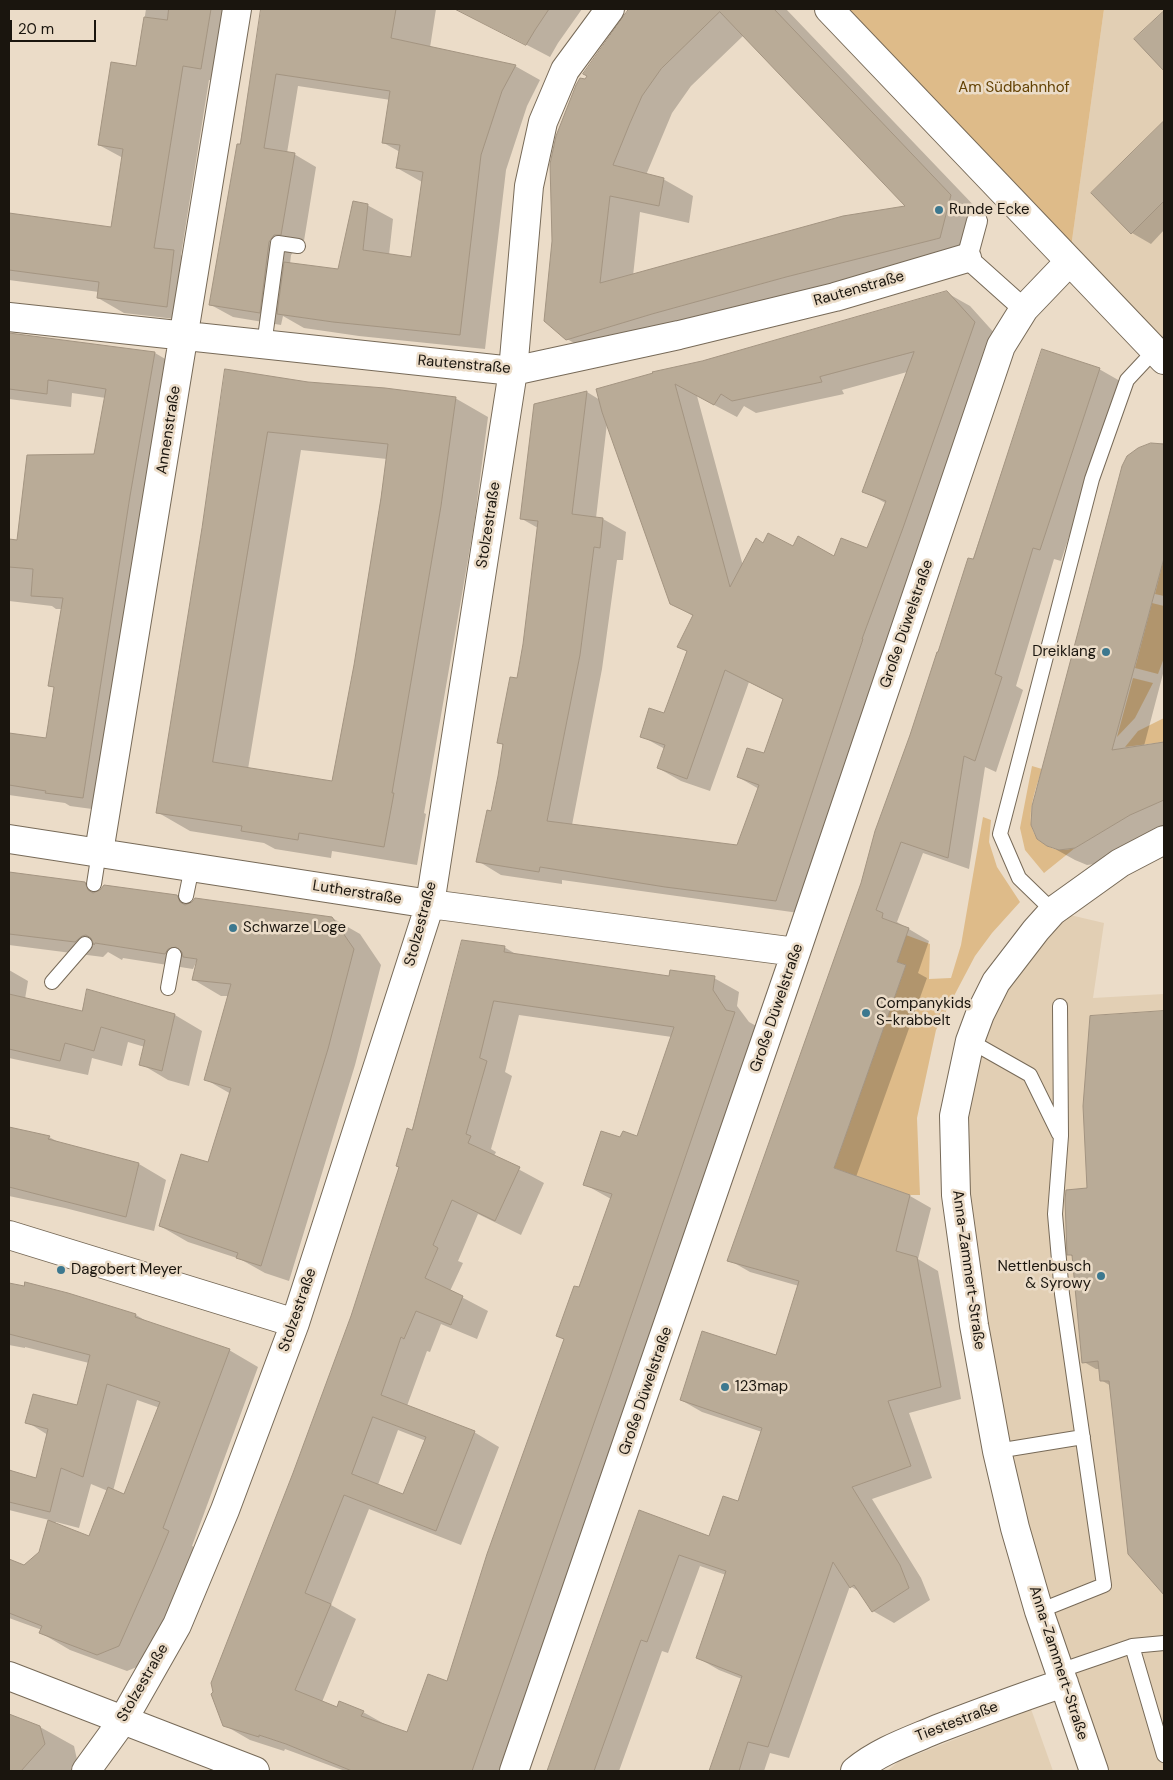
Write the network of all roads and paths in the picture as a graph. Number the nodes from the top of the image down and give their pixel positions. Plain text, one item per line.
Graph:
1 (237, 9) edge
2 (610, 9) edge
3 (829, 9) edge
4 (977, 221) dead end
5 (298, 246) dead end
6 (968, 258) junction
7 (1069, 262) junction
8 (1024, 309) junction
9 (9, 318) edge
10 (184, 337) junction
11 (264, 346) junction
12 (1160, 355) edge
13 (513, 371) junction
14 (9, 839) edge
15 (1164, 840) edge
16 (99, 852) junction
17 (192, 867) junction
18 (94, 884) dead end
19 (186, 896) dead end
20 (430, 904) junction
21 (1053, 911) junction
22 (85, 944) dead end
23 (796, 952) junction
24 (174, 956) dead end
25 (52, 982) dead end
26 (168, 988) dead end
27 (1060, 1006) dead end
28 (970, 1041) junction
29 (1061, 1136) junction
30 (9, 1235) edge
31 (295, 1323) junction
32 (1083, 1437) junction
33 (997, 1451) junction
34 (1039, 1611) junction
35 (1164, 1643) edge
36 (1132, 1646) junction
37 (9, 1676) edge
38 (1062, 1677) junction
39 (123, 1720) junction
40 (1164, 1755) edge
41 (86, 1771) edge
42 (255, 1771) edge
43 (514, 1771) edge
44 (855, 1771) edge
45 (1094, 1771) edge

1 - 10 street, Annenstraße
2 - 13 street, Stolzestraße
3 - 7 street
4 - 6 street
5 - 11 lane
6 - 8 street
6 - 13 street, Rautenstraße
7 - 8 street, Große Düwelstraße
7 - 12 street
8 - 23 street, Große Düwelstraße
9 - 10 street, Rautenstraße
10 - 11 street, Rautenstraße
10 - 16 street, Annenstraße
11 - 13 street, Rautenstraße
12 - 21 lane
13 - 20 street, Stolzestraße
14 - 16 street, Lutherstraße
15 - 21 street, Anna-Zammert-Straße
16 - 17 street, Lutherstraße
16 - 18 lane
17 - 19 lane
17 - 20 street, Lutherstraße
20 - 23 street, Lutherstraße
20 - 31 street, Stolzestraße
21 - 28 street, Anna-Zammert-Straße
22 - 25 lane
23 - 43 street, Große Düwelstraße
24 - 26 lane
27 - 29 lane
28 - 29 lane
28 - 33 street, Anna-Zammert-Straße
29 - 32 lane
30 - 31 street
31 - 39 street, Stolzestraße
32 - 33 lane
32 - 34 lane
33 - 34 street, Anna-Zammert-Straße
34 - 38 street, Anna-Zammert-Straße
35 - 36 lane
36 - 38 lane
36 - 40 lane
37 - 39 street
38 - 44 street, Tiestestraße
38 - 45 street, Anna-Zammert-Straße
39 - 41 street, Stolzestraße
39 - 42 street

